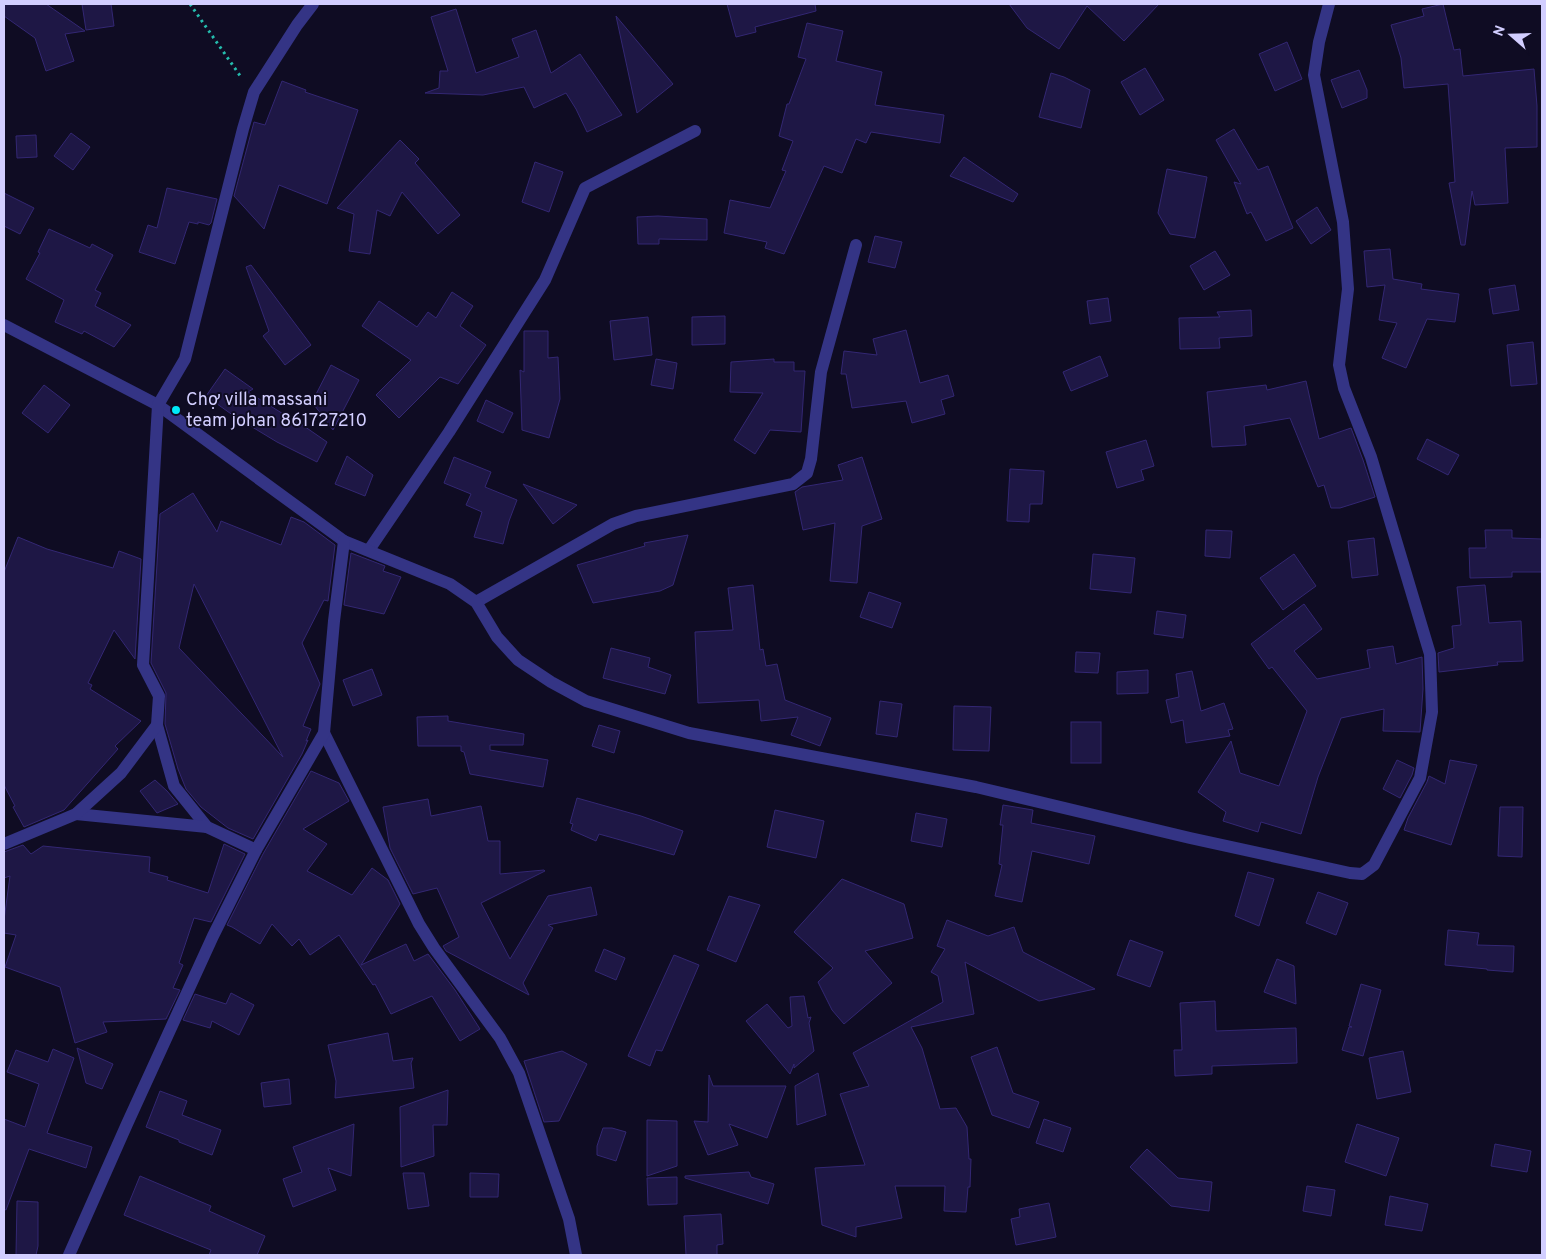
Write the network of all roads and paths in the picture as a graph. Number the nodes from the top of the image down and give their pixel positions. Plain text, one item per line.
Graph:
1 (190, 4) edge
2 (314, 4) edge
3 (1330, 4) edge
4 (254, 92) junction
5 (695, 131) dead end
6 (856, 245) dead end
7 (4, 325) edge
8 (158, 405) junction
9 (344, 541) junction
10 (369, 550) junction
11 (476, 602) junction
12 (157, 725) junction
13 (324, 733) junction
14 (76, 814) junction
15 (207, 827) junction
16 (4, 844) edge
17 (256, 850) junction
18 (69, 1255) edge
19 (576, 1255) edge

1 - 4 path
2 - 4 street
3 - 11 street
4 - 8 street
5 - 10 street
6 - 11 street
7 - 8 street
8 - 9 street
8 - 12 street
9 - 10 street
9 - 13 street
10 - 11 street
12 - 14 street
12 - 15 street
13 - 17 street
13 - 19 street
14 - 15 street
14 - 16 street
15 - 17 street
17 - 18 street

